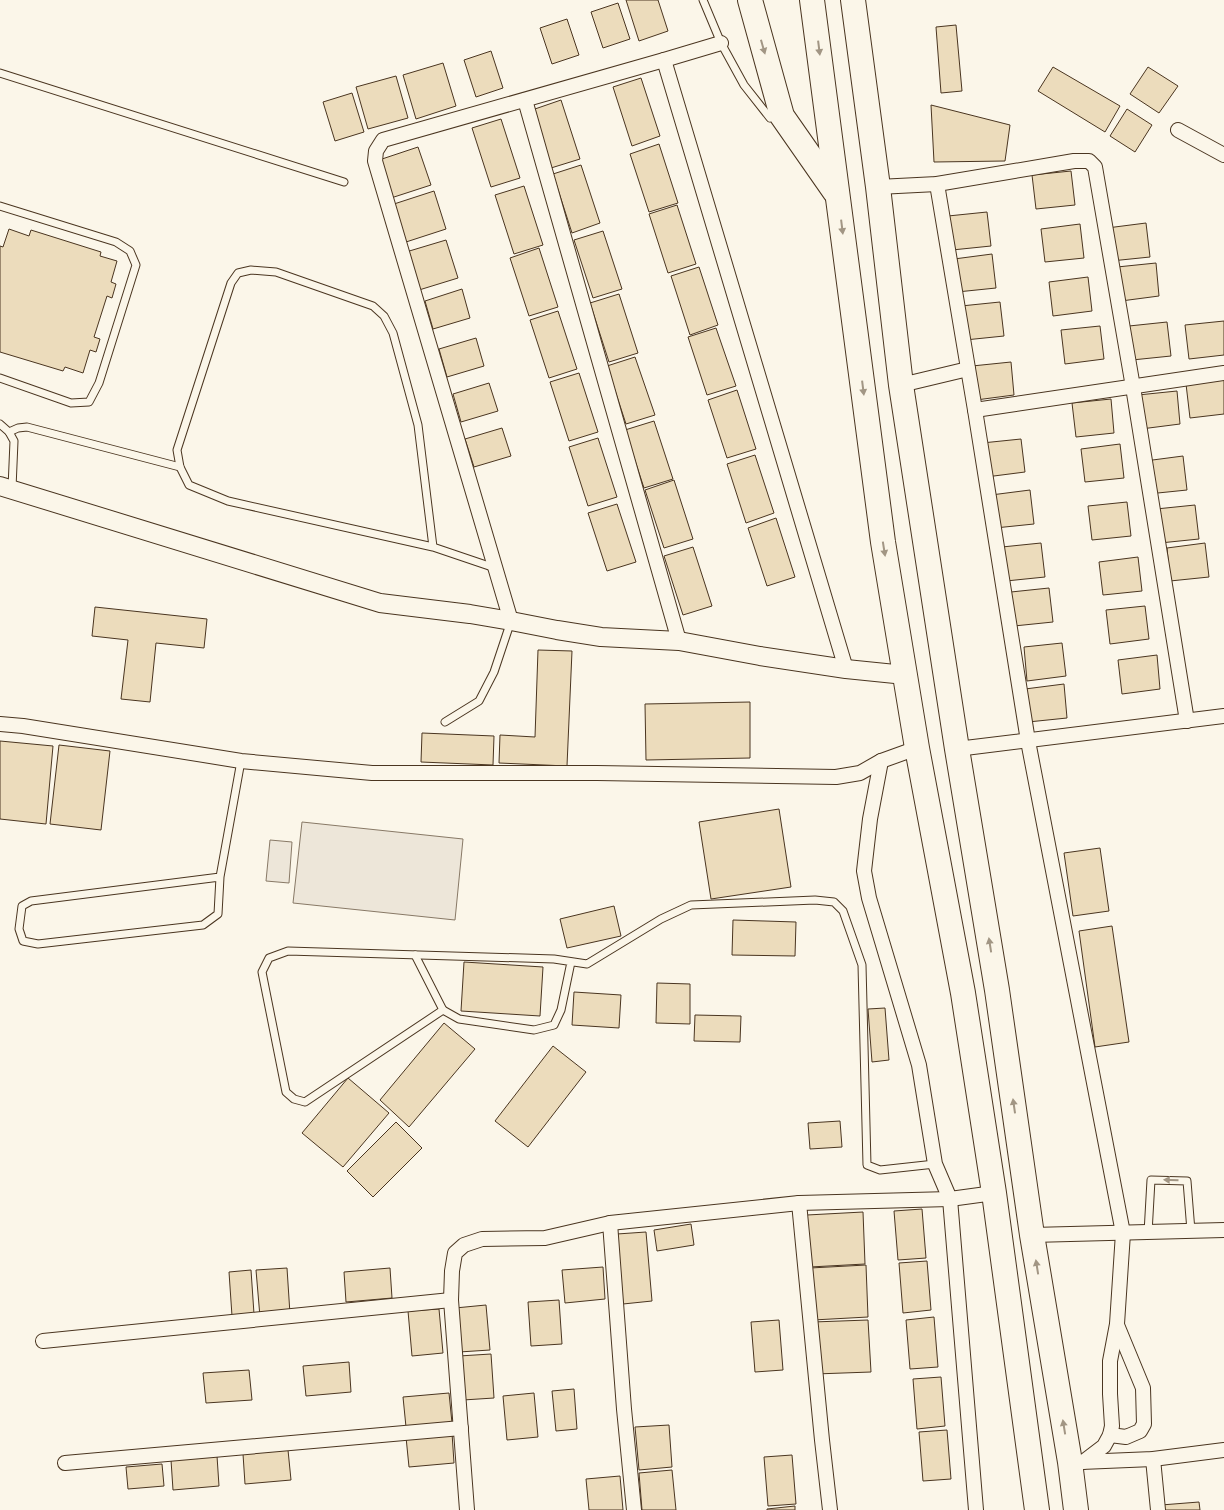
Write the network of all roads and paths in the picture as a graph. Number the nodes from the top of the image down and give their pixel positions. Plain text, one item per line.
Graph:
1 (704, 0) edge
2 (750, 0) edge
3 (812, 0) edge
4 (853, 0) edge
5 (869, 0) edge
6 (720, 43) junction
7 (664, 60) junction
8 (0, 73) edge
9 (525, 100) junction
10 (770, 118) dead end
11 (1178, 130) dead end
12 (1224, 155) edge
13 (344, 182) dead end
14 (937, 184) junction
15 (878, 188) junction
16 (838, 196) junction
17 (0, 206) edge
18 (968, 369) junction
19 (1224, 373) edge
20 (0, 378) edge
21 (901, 385) junction
22 (1133, 387) junction
23 (976, 410) junction
24 (0, 424) edge
25 (9, 432) junction
26 (180, 467) junction
27 (6, 487) edge
28 (433, 547) junction
29 (496, 568) junction
30 (511, 620) junction
31 (679, 641) junction
32 (846, 669) junction
33 (904, 675) junction
34 (1224, 716) edge
35 (1187, 721) junction
36 (445, 722) dead end
37 (0, 724) edge
38 (1028, 741) junction
39 (916, 748) junction
40 (958, 749) junction
41 (241, 761) junction
42 (881, 761) junction
43 (220, 877) junction
44 (415, 955) junction
45 (571, 962) junction
46 (443, 1010) junction
47 (935, 1164) junction
48 (994, 1193) junction
49 (950, 1198) junction
50 (799, 1204) junction
51 (610, 1223) junction
52 (1224, 1230) edge
53 (1191, 1231) junction
54 (1122, 1233) junction
55 (1148, 1233) junction
56 (1032, 1235) junction
57 (451, 1300) junction
58 (1117, 1324) junction
59 (43, 1341) dead end
60 (461, 1428) junction
61 (1110, 1435) junction
62 (1224, 1450) edge
63 (1153, 1459) junction
64 (1076, 1462) junction
65 (65, 1463) dead end
66 (467, 1510) edge
67 (634, 1510) edge
68 (830, 1510) edge
69 (976, 1510) edge
70 (1036, 1510) edge
71 (1076, 1510) edge
72 (1158, 1510) edge

1 - 6 lane
2 -> 16 highway
3 -> 16 highway
4 - 15 highway
5 - 15 highway
6 - 7 street
6 - 10 lane
7 - 9 street
7 - 32 street
8 - 13 lane
9 - 29 street
9 - 31 street
11 - 12 street
14 - 15 street
14 - 18 street
14 - 22 street
15 - 21 highway
16 -> 33 highway
17 - 20 lane
18 - 21 street
18 - 23 street
19 - 22 street
21 - 40 highway
22 - 23 street
22 - 35 street
23 - 38 street
24 - 25 lane
25 - 26 lane
25 - 27 lane
26 - 28 lane
26 - 28 lane
27 - 30 street
28 - 29 lane
29 - 30 street
30 - 31 street
30 - 36 lane
31 - 32 street
32 - 33 street
33 - 39 highway
34 - 35 street
35 - 38 street
37 - 41 street
38 - 40 street
38 - 54 street
39 - 42 street
39 - 48 highway
56 -> 40 highway
41 - 42 street
41 - 43 lane
42 - 47 street
43 - 43 lane
44 - 45 lane
44 - 46 lane
44 - 46 lane
45 - 46 lane
45 - 47 lane
47 - 49 street
48 - 49 street
48 - 70 highway
49 - 50 street
49 - 69 street
50 - 51 street
50 - 68 street
51 - 57 street
51 - 67 street
52 - 53 street
53 - 55 street
53 -> 55 lane
54 - 55 street
54 - 56 street
54 - 58 street
64 -> 56 highway
57 - 59 street
57 - 60 street
58 - 61 street
58 - 61 street
60 - 65 street
60 - 66 street
61 - 64 street
62 - 63 street
63 - 64 street
63 - 72 street
64 - 71 highway

